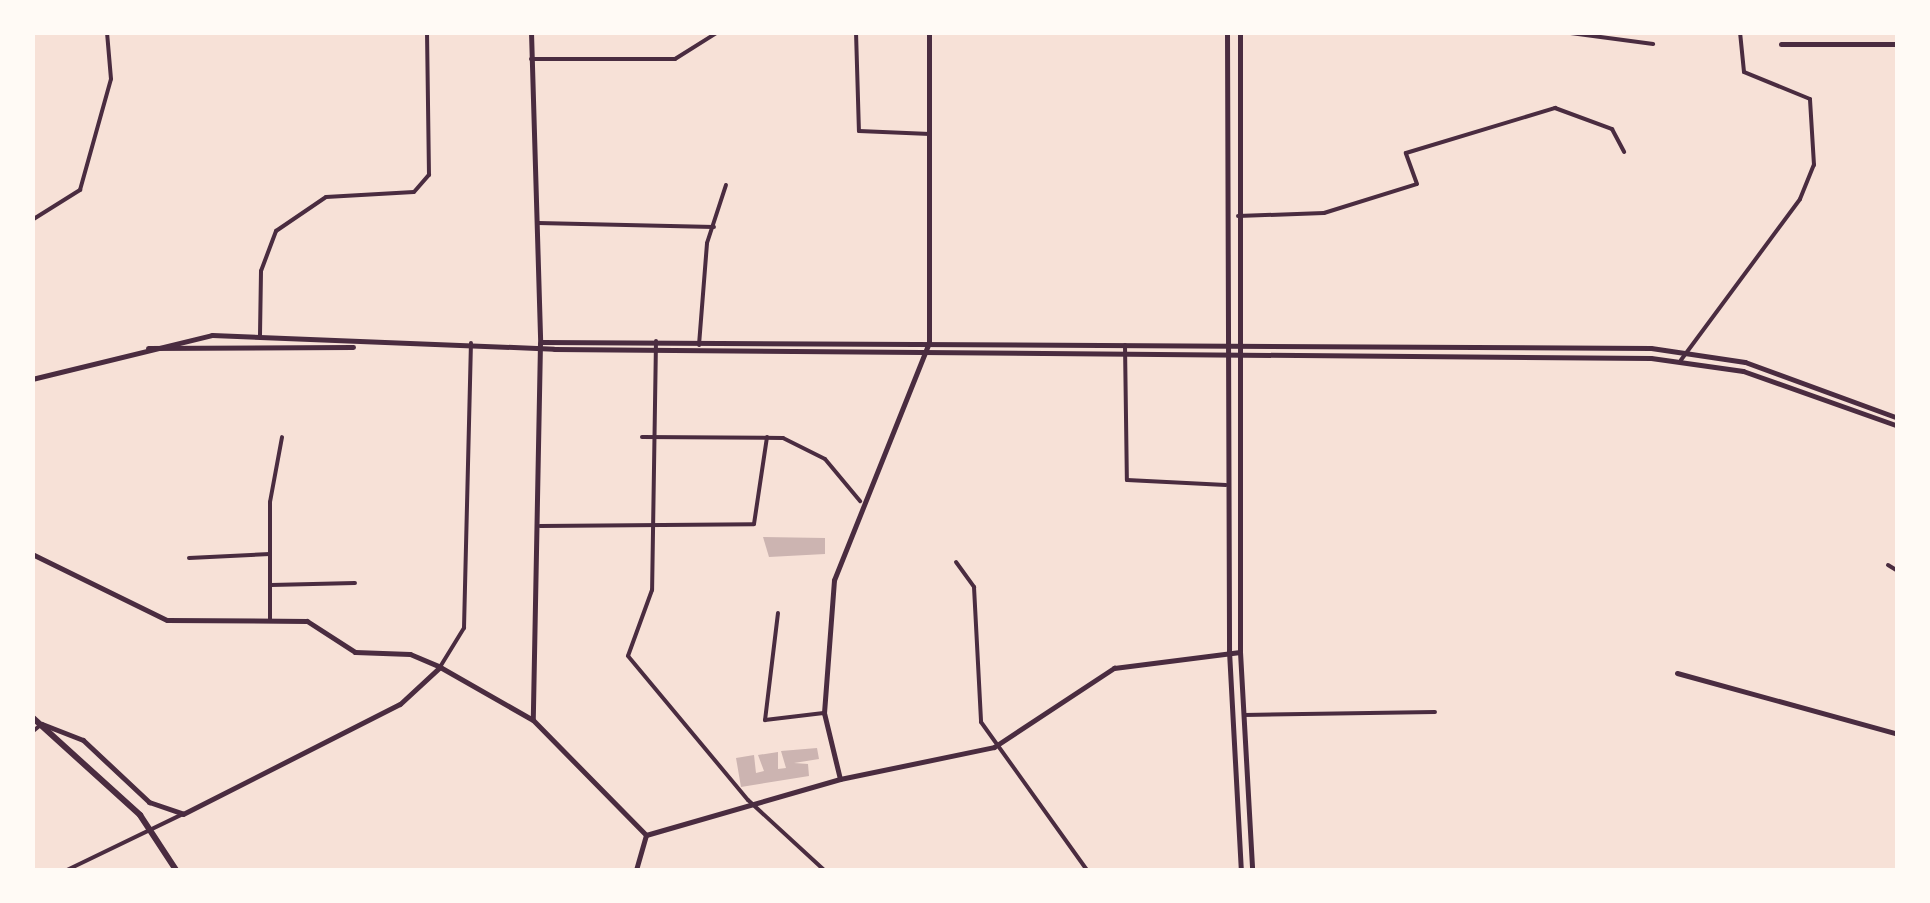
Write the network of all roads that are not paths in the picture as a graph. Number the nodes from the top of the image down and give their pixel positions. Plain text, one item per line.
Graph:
1 (107, 32) edge
2 (427, 32) edge
3 (530, 32) edge
4 (718, 32) edge
5 (856, 32) edge
6 (929, 32) edge
7 (1227, 32) edge
8 (1240, 32) edge
9 (1563, 32) edge
10 (1740, 32) edge
11 (1654, 44) dead end
12 (1781, 44) dead end
13 (1898, 44) edge
14 (531, 59) junction
15 (931, 134) junction
16 (1624, 152) dead end
17 (726, 186) dead end
18 (1238, 216) junction
19 (32, 220) edge
20 (538, 224) junction
21 (714, 227) junction
22 (260, 335) junction
23 (698, 340) junction
24 (656, 341) junction
25 (929, 342) junction
26 (471, 343) junction
27 (540, 343) junction
28 (1125, 344) junction
29 (1226, 346) junction
30 (1237, 346) junction
31 (353, 347) dead end
32 (135, 349) junction
33 (656, 349) junction
34 (700, 350) junction
35 (1688, 351) junction
36 (924, 354) junction
37 (1125, 356) junction
38 (1226, 356) junction
39 (1237, 356) junction
40 (1681, 360) junction
41 (32, 379) edge
42 (1898, 418) edge
43 (1898, 426) edge
44 (642, 437) dead end
45 (658, 437) junction
46 (767, 437) junction
47 (282, 438) dead end
48 (1226, 485) junction
49 (860, 501) junction
50 (540, 526) junction
51 (655, 531) junction
52 (32, 554) edge
53 (270, 554) junction
54 (189, 558) dead end
55 (956, 562) dead end
56 (1888, 565) dead end
57 (1898, 571) edge
58 (355, 583) dead end
59 (271, 584) junction
60 (778, 613) dead end
61 (270, 620) junction
62 (1228, 652) junction
63 (1240, 652) junction
64 (440, 667) junction
65 (1678, 672) dead end
66 (1435, 712) dead end
67 (824, 713) junction
68 (1244, 715) junction
69 (32, 717) edge
70 (532, 720) junction
71 (42, 724) junction
72 (32, 732) edge
73 (1898, 734) edge
74 (994, 747) junction
75 (840, 778) junction
76 (748, 800) junction
77 (184, 814) junction
78 (646, 835) junction
79 (67, 870) edge
80 (176, 870) edge
81 (636, 870) edge
82 (824, 870) edge
83 (1087, 870) edge
84 (1241, 870) edge
85 (1252, 870) edge

1 - 19 street
2 - 22 street
3 - 14 main road
4 - 14 street
5 - 15 street
6 - 15 main road
7 - 29 main road
8 - 18 main road
9 - 11 street
10 - 35 street
12 - 13 main road
14 - 20 main road
15 - 25 main road
16 - 18 street
17 - 21 street
18 - 30 main road
20 - 21 street
20 - 27 main road
21 - 23 street
22 - 26 main road
22 - 32 main road
23 - 24 main road
23 - 25 main road
23 - 34 street
24 - 27 main road
24 - 33 street
25 - 28 main road
25 - 36 main road
26 - 27 main road
26 - 64 street
27 - 33 main road
27 - 50 main road
28 - 29 main road
28 - 37 street
29 - 30 main road
29 - 38 main road
30 - 35 main road
30 - 39 main road
31 - 32 main road
32 - 41 main road
33 - 34 main road
33 - 45 street
34 - 36 main road
35 - 40 street
35 - 42 main road
36 - 37 main road
36 - 49 main road
37 - 38 main road
37 - 48 street
38 - 39 main road
38 - 48 main road
39 - 40 main road
39 - 63 main road
40 - 43 main road
44 - 45 street
45 - 46 street
45 - 51 street
46 - 49 street
46 - 51 street
47 - 53 street
48 - 62 main road
49 - 67 main road
50 - 51 street
50 - 70 main road
51 - 76 street
52 - 61 main road
53 - 54 street
53 - 59 street
55 - 74 street
56 - 57 street
58 - 59 street
59 - 61 street
60 - 67 street
61 - 64 main road
62 - 63 main road
62 - 74 main road
62 - 84 main road
63 - 68 main road
64 - 70 main road
64 - 77 main road
65 - 73 main road
66 - 68 street
67 - 75 main road
68 - 85 main road
69 - 71 main road
70 - 78 main road
71 - 72 street
71 - 77 main road
71 - 80 main road
74 - 75 main road
74 - 83 street
75 - 76 main road
76 - 78 main road
76 - 82 street
77 - 79 street
78 - 81 main road

